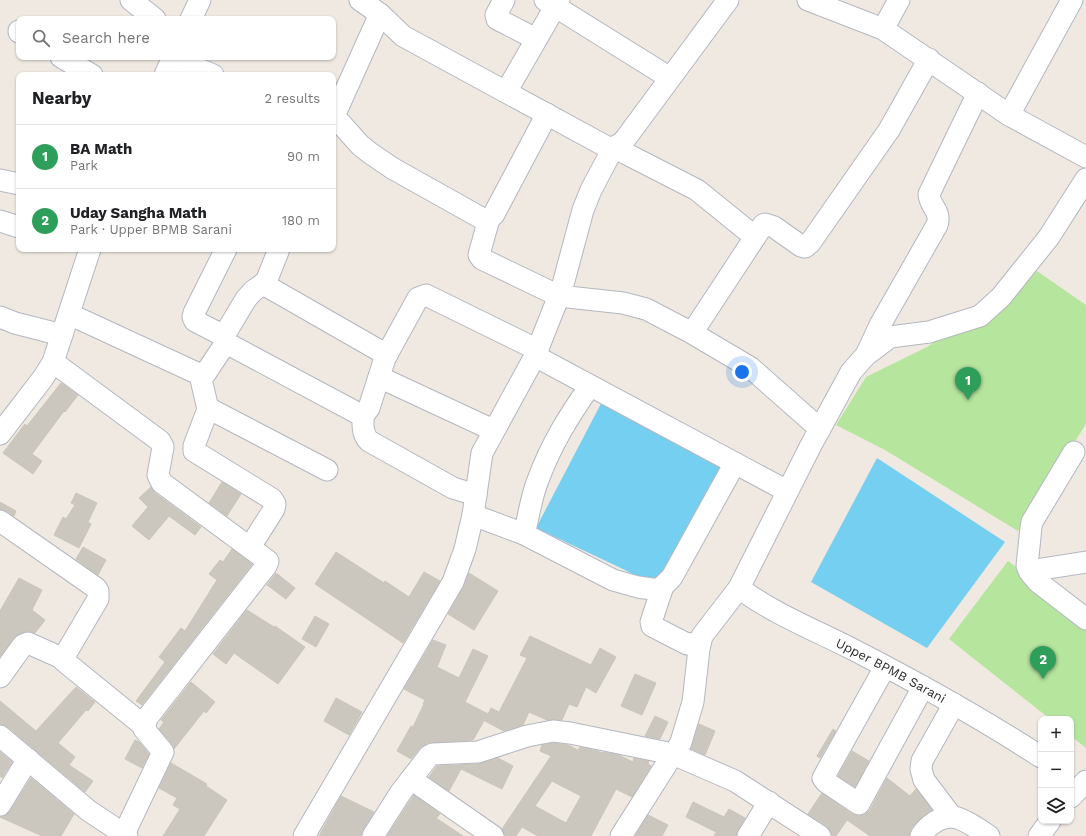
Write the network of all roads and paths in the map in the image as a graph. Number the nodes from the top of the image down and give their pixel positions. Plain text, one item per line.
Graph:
1 (131, 0) edge
2 (200, 0) edge
3 (360, 0) edge
4 (504, 0) edge
5 (728, 0) edge
6 (808, 0) edge
7 (899, 0) edge
8 (1072, 0) edge
9 (553, 2) edge
10 (380, 14) junction
11 (151, 16) edge
12 (192, 16) edge
13 (883, 29) junction
14 (536, 39) junction
15 (928, 59) junction
16 (65, 60) edge
17 (170, 63) edge
18 (87, 72) edge
19 (202, 72) edge
20 (670, 78) junction
21 (506, 92) junction
22 (978, 93) junction
23 (336, 112) edge
24 (547, 114) junction
25 (1009, 115) junction
26 (336, 121) edge
27 (611, 149) junction
28 (1086, 157) edge
29 (1086, 179) edge
30 (0, 180) edge
31 (16, 183) edge
32 (489, 219) junction
33 (0, 221) edge
34 (16, 226) edge
35 (755, 237) junction
36 (89, 252) edge
37 (224, 252) edge
38 (278, 252) edge
39 (263, 284) junction
40 (559, 296) junction
41 (69, 314) junction
42 (0, 317) edge
43 (692, 333) junction
44 (62, 335) junction
45 (536, 353) junction
46 (388, 355) junction
47 (866, 355) junction
48 (53, 362) junction
49 (200, 375) junction
50 (379, 377) junction
51 (590, 386) junction
52 (208, 408) junction
53 (363, 416) junction
54 (820, 429) junction
55 (493, 430) junction
56 (0, 434) edge
57 (1074, 452) dead end
58 (735, 463) junction
59 (327, 470) dead end
60 (787, 491) junction
61 (476, 494) junction
62 (473, 515) junction
63 (0, 521) edge
64 (524, 534) junction
65 (250, 547) junction
66 (1086, 562) edge
67 (1029, 571) junction
68 (663, 586) junction
69 (739, 588) junction
70 (1086, 619) edge
71 (700, 643) junction
72 (64, 659) junction
73 (885, 667) junction
74 (0, 677) edge
75 (923, 687) junction
76 (954, 704) junction
77 (144, 726) junction
78 (0, 736) edge
79 (673, 754) junction
80 (1038, 755) edge
81 (28, 759) junction
82 (411, 779) junction
83 (769, 802) junction
84 (0, 805) edge
85 (952, 817) junction
86 (1048, 824) edge
87 (125, 835) edge
88 (304, 836) edge
89 (373, 836) edge
90 (493, 836) edge
91 (621, 836) edge
92 (748, 836) edge
93 (820, 836) edge
94 (921, 836) edge
95 (989, 836) edge
96 (1039, 836) edge

1 - 11 street
2 - 12 street
3 - 10 street
4 - 14 street
5 - 20 street
6 - 13 street
7 - 13 street
8 - 25 street
9 - 14 street
9 - 20 street
10 - 21 street
10 - 23 street
13 - 15 street
14 - 21 street
15 - 22 street
15 - 35 street
16 - 18 street
17 - 19 street
20 - 27 street
21 - 24 street
22 - 25 street
22 - 47 street
24 - 27 street
24 - 32 street
25 - 28 street
26 - 32 street
27 - 35 street
27 - 40 street
29 - 47 street
30 - 31 street
32 - 40 street
33 - 34 street
35 - 43 street
36 - 41 street
37 - 39 street
38 - 39 street
39 - 46 street
40 - 43 street
40 - 45 street
41 - 44 street
41 - 49 street
42 - 44 street
43 - 54 street
44 - 48 street
45 - 46 street
45 - 51 street
45 - 55 street
46 - 50 street
47 - 54 street
48 - 56 street
48 - 65 street
49 - 52 street
49 - 53 street
50 - 53 street
50 - 55 street
51 - 58 street
51 - 64 street
52 - 59 street
52 - 65 street
53 - 61 street
54 - 60 street
55 - 61 street
57 - 67 street
58 - 60 street
58 - 68 street
60 - 69 street
61 - 62 street
62 - 64 street
62 - 88 street
63 - 72 street
64 - 68 street
65 - 77 street
66 - 67 street
67 - 70 street
68 - 71 street
69 - 71 street
69 - 73 street, Upper BPMB Sarani
71 - 79 street
72 - 74 street
72 - 77 street
73 - 75 street, Upper BPMB Sarani
73 - 75 street
75 - 76 street, Upper BPMB Sarani
76 - 80 street, Upper BPMB Sarani
76 - 85 street
77 - 87 street
78 - 81 street
79 - 82 street
79 - 83 street
79 - 91 street
81 - 84 street
81 - 87 street
82 - 89 street
82 - 90 street
83 - 92 street
83 - 93 street
85 - 94 street
85 - 95 street
86 - 96 street

